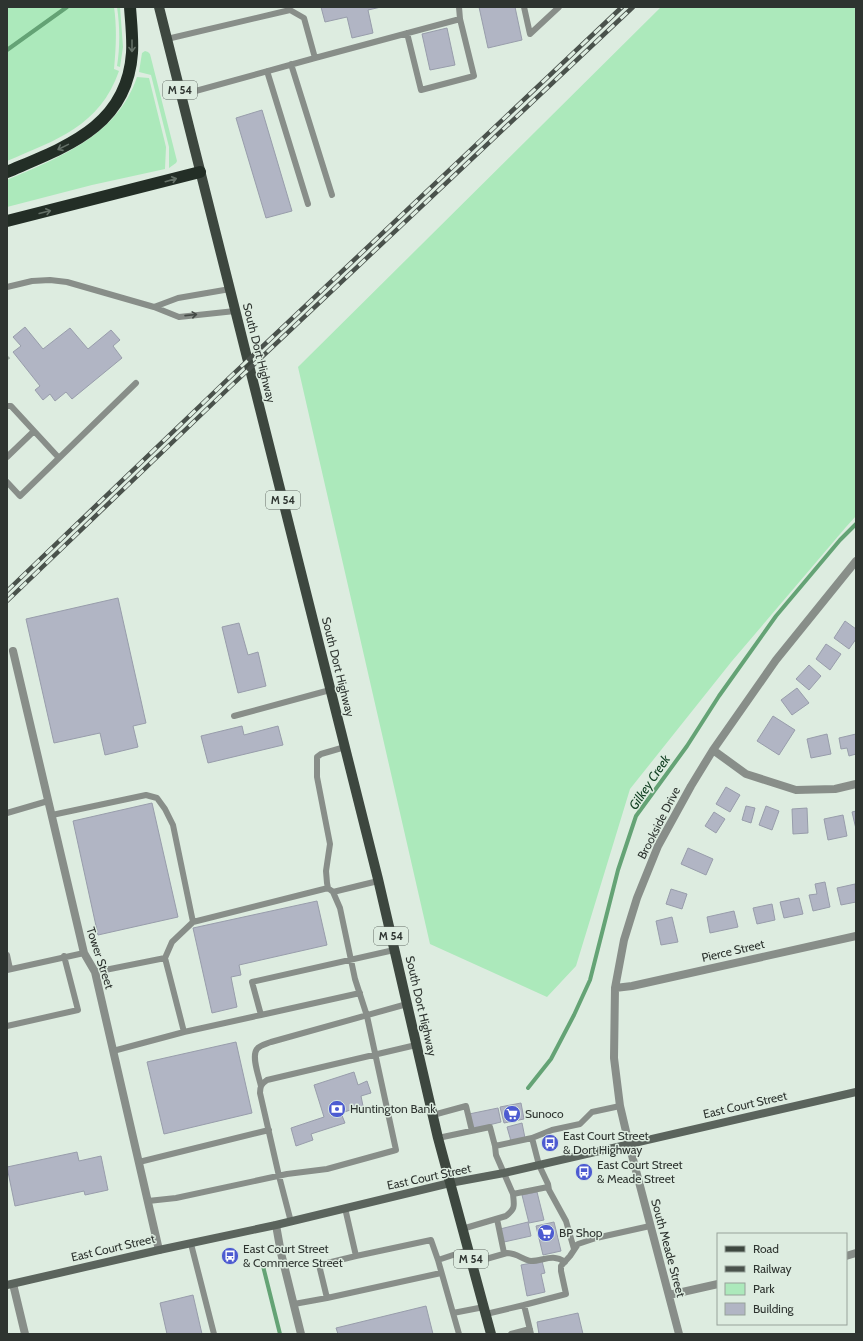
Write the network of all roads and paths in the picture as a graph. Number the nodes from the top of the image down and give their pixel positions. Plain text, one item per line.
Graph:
1 (130, 7) edge
2 (159, 7) edge
3 (459, 7) edge
4 (524, 7) edge
5 (558, 7) edge
6 (460, 19) junction
7 (407, 33) junction
8 (167, 39) junction
9 (315, 58) junction
10 (292, 64) junction
11 (267, 71) junction
12 (181, 95) junction
13 (7, 172) edge
14 (200, 172) junction
15 (332, 195) dead end
16 (308, 204) dead end
17 (7, 221) edge
18 (7, 287) edge
19 (230, 289) junction
20 (154, 307) junction
21 (235, 311) junction
22 (11, 356) dead end
23 (7, 359) edge
24 (136, 383) dead end
25 (7, 406) edge
26 (34, 432) junction
27 (7, 457) edge
28 (59, 458) junction
29 (7, 482) edge
30 (856, 562) edge
31 (13, 651) dead end
32 (330, 690) junction
33 (234, 716) dead end
34 (345, 747) junction
35 (713, 750) junction
36 (856, 784) edge
37 (48, 801) junction
38 (7, 813) edge
39 (52, 815) junction
40 (378, 881) junction
41 (331, 890) junction
42 (192, 922) junction
43 (856, 936) edge
44 (394, 950) junction
45 (84, 953) junction
46 (7, 955) edge
47 (64, 956) junction
48 (165, 958) junction
49 (351, 960) junction
50 (9, 970) edge
51 (94, 972) junction
52 (615, 988) junction
53 (360, 993) junction
54 (407, 1004) junction
55 (261, 1015) junction
56 (366, 1016) junction
57 (7, 1026) edge
58 (184, 1032) junction
59 (416, 1046) junction
60 (113, 1051) junction
61 (376, 1056) junction
62 (261, 1086) junction
63 (856, 1092) edge
64 (620, 1106) junction
65 (433, 1115) junction
66 (269, 1130) junction
67 (472, 1131) junction
68 (438, 1138) junction
69 (532, 1138) junction
70 (629, 1144) junction
71 (494, 1146) junction
72 (139, 1162) junction
73 (539, 1165) junction
74 (504, 1173) junction
75 (279, 1176) junction
76 (450, 1183) junction
77 (548, 1187) junction
78 (513, 1194) junction
79 (148, 1201) junction
80 (345, 1208) junction
81 (497, 1219) junction
82 (291, 1222) junction
83 (276, 1225) junction
84 (650, 1226) junction
85 (462, 1229) junction
86 (191, 1244) junction
87 (574, 1248) junction
88 (160, 1250) junction
89 (468, 1250) junction
90 (504, 1253) junction
91 (356, 1256) junction
92 (438, 1260) junction
93 (565, 1262) junction
94 (472, 1263) junction
95 (441, 1273) junction
96 (717, 1284) edge
97 (10, 1285) edge
98 (669, 1295) junction
99 (327, 1298) junction
100 (294, 1304) junction
101 (524, 1305) junction
102 (485, 1311) junction
103 (453, 1313) junction
104 (531, 1331) edge
105 (25, 1334) edge
106 (214, 1334) edge
107 (301, 1334) edge
108 (459, 1334) edge
109 (491, 1334) edge
110 (511, 1334) edge
111 (679, 1334) edge

1 -> 13 highway
2 - 8 main road, South Dort Highway / M 54
3 - 6 lane
4 - 5 lane
6 - 7 lane
6 - 7 lane
7 - 9 lane
8 - 9 lane
8 - 12 main road, South Dort Highway / M 54
9 - 10 lane
10 - 11 lane
10 - 15 lane
11 - 12 lane
11 - 16 lane
12 - 14 main road, South Dort Highway / M 54
17 -> 14 highway
14 - 19 main road, South Dort Highway / M 54
18 - 20 lane
19 - 20 lane
19 - 21 main road, South Dort Highway / M 54
20 -> 21 lane
21 - 32 main road, South Dort Highway / M 54
22 - 23 path
24 - 28 lane
25 - 26 lane
26 - 27 lane
26 - 28 lane
28 - 29 lane
30 - 35 street, Brookside Drive
31 - 37 street, Tower Street
32 - 33 lane
32 - 34 main road, South Dort Highway / M 54
34 - 40 main road, South Dort Highway / M 54
34 - 41 lane
35 - 36 street
35 - 52 street, Brookside Drive
37 - 38 lane
37 - 39 street, Tower Street
39 - 42 lane
39 - 45 street, Tower Street
40 - 41 lane
40 - 44 main road, South Dort Highway / M 54
41 - 42 lane
41 - 49 lane
42 - 48 lane
43 - 52 street, Pierce Street
44 - 49 lane
44 - 54 main road, South Dort Highway / M 54
45 - 47 lane
45 - 51 street, Tower Street
46 - 50 lane
47 - 50 lane
47 - 57 lane
48 - 51 lane
48 - 58 lane
49 - 53 lane
49 - 55 lane
51 - 60 street, Tower Street
52 - 64 street, Brookside Drive
53 - 55 lane
53 - 56 lane
54 - 56 lane
54 - 59 main road, South Dort Highway / M 54
55 - 58 lane
56 - 61 lane
56 - 62 lane
58 - 60 lane
59 - 61 lane
59 - 65 main road, South Dort Highway / M 54
60 - 72 street, Tower Street
61 - 62 lane
61 - 75 lane
62 - 66 lane
63 - 70 street, East Court Street
64 - 69 lane
64 - 70 street, Brookside Drive
65 - 67 lane
65 - 68 main road, South Dort Highway / M 54
66 - 72 lane
66 - 75 lane
67 - 68 lane
67 - 71 lane
68 - 76 main road, South Dort Highway / M 54
69 - 71 lane
69 - 73 lane
70 - 73 street, East Court Street
70 - 84 street, South Meade Street
71 - 74 lane
72 - 79 street, Tower Street
73 - 74 street, East Court Street
73 - 77 lane
74 - 76 street, East Court Street
74 - 78 lane
75 - 79 lane
75 - 82 lane
76 - 80 street, East Court Street
76 - 85 main road, South Dort Highway / M 54
77 - 78 lane
77 - 87 lane
78 - 81 lane
79 - 88 street, Tower Street
80 - 82 street, East Court Street
80 - 91 lane
81 - 85 lane
81 - 90 lane
82 - 83 street, East Court Street
83 - 86 street, East Court Street
83 - 100 street
84 - 87 lane
84 - 98 street, South Meade Street
85 - 89 main road, South Dort Highway / M 54
86 - 88 street, East Court Street
86 - 106 lane
87 - 93 lane
88 - 97 street, East Court Street
89 - 92 lane
89 - 94 main road, South Dort Highway / M 54
90 - 93 lane
90 - 94 lane
91 - 92 lane
91 - 99 lane
92 - 95 lane
93 - 101 lane
94 - 102 main road, South Dort Highway / M 54
95 - 99 lane
95 - 103 lane
96 - 98 street
97 - 105 street
98 - 111 street, South Meade Street
99 - 100 lane
100 - 107 street
101 - 102 lane
101 - 104 lane
102 - 103 lane
102 - 109 main road, South Dort Highway / M 54
103 - 108 lane
104 - 110 lane

